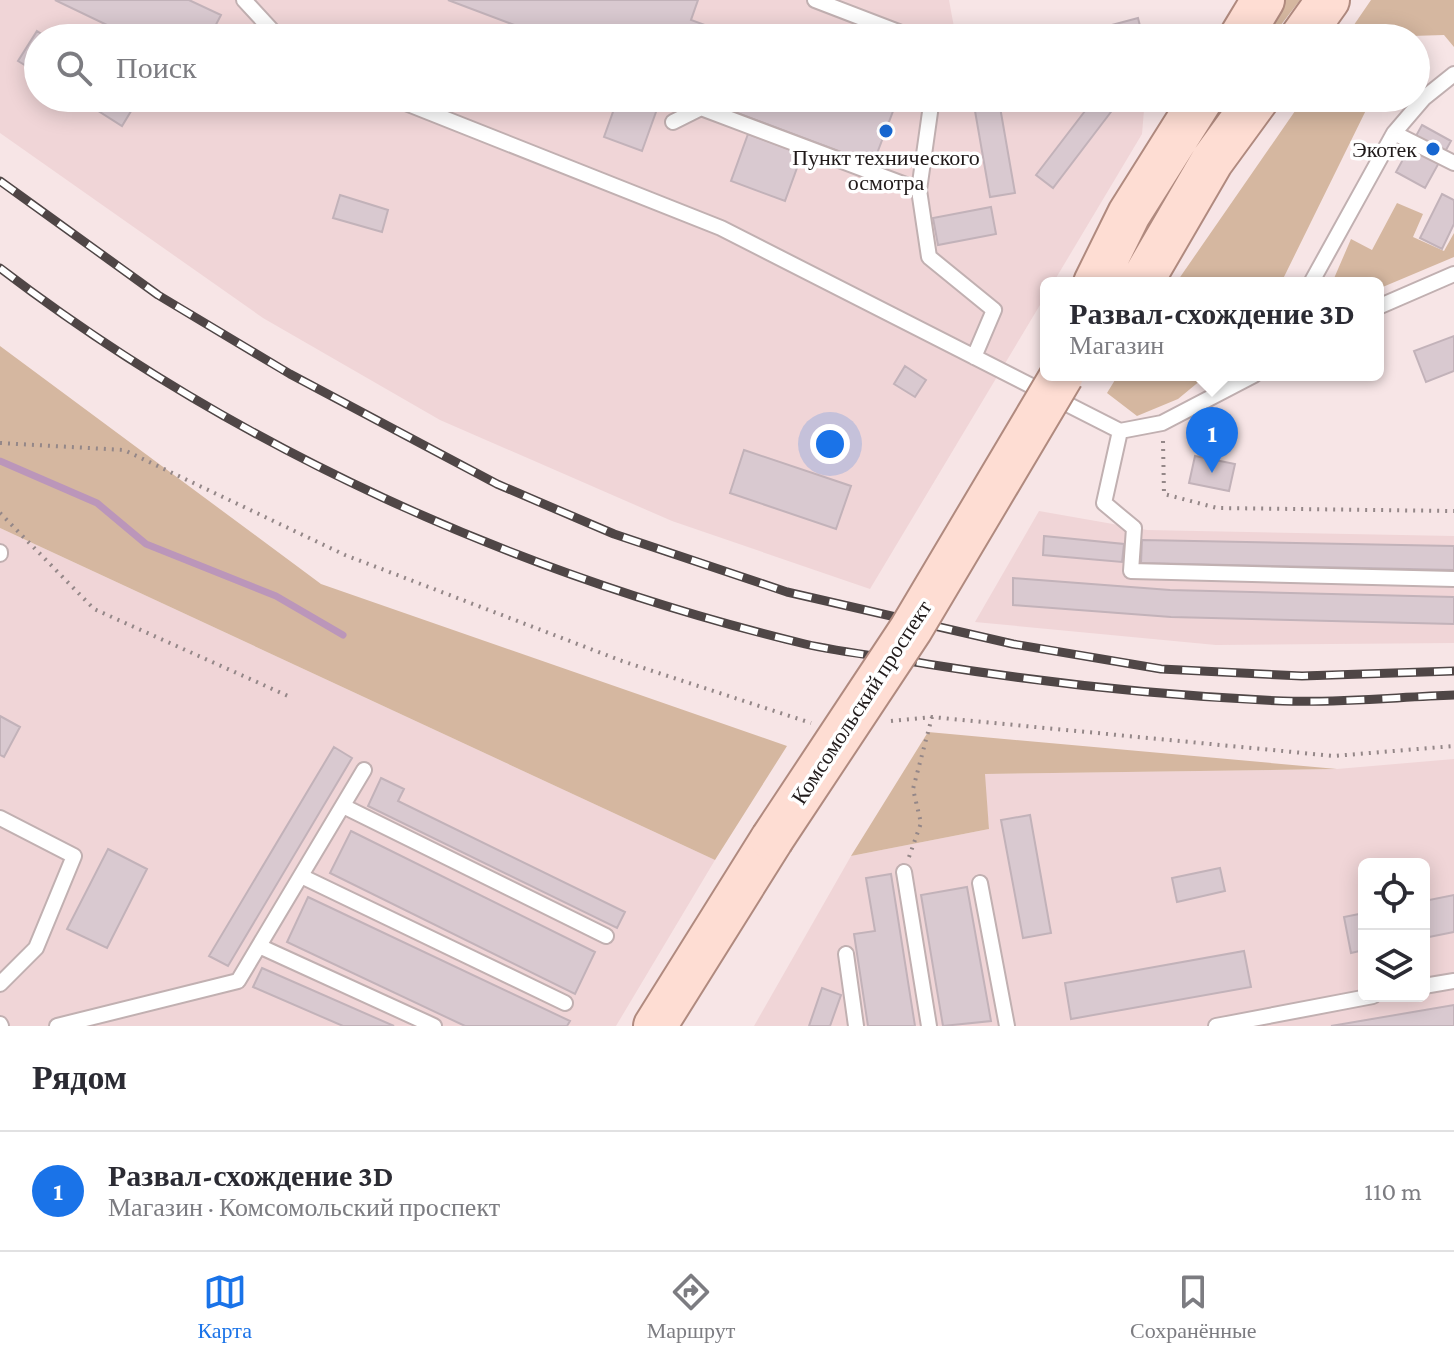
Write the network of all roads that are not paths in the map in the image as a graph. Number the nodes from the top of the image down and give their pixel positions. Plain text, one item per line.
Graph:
1 (244, 0) edge
2 (815, 0) edge
3 (1263, 0) edge
4 (1328, 0) edge
5 (266, 24) edge
6 (878, 24) edge
7 (1248, 24) edge
8 (1311, 24) edge
9 (1454, 74) edge
10 (1430, 93) edge
11 (428, 112) edge
12 (693, 112) edge
13 (712, 112) edge
14 (930, 112) edge
15 (1193, 112) edge
16 (1248, 112) edge
17 (1412, 112) edge
18 (673, 122) dead end
19 (1394, 133) junction
20 (1454, 163) edge
21 (919, 190) junction
22 (1454, 274) edge
23 (1098, 277) edge
24 (1144, 277) edge
25 (1314, 277) edge
26 (1384, 304) edge
27 (974, 357) junction
28 (1058, 381) edge
29 (1242, 381) edge
30 (1120, 431) junction
31 (1454, 579) edge
32 (364, 770) dead end
33 (343, 806) junction
34 (0, 818) edge
35 (904, 872) road end
36 (301, 876) junction
37 (980, 883) dead end
38 (606, 936) dead end
39 (259, 946) junction
40 (846, 954) dead end
41 (1454, 981) edge
42 (0, 984) edge
43 (1430, 985) edge
44 (1358, 999) edge
45 (565, 1003) dead end
46 (57, 1026) edge
47 (434, 1026) edge
48 (655, 1026) edge
49 (856, 1026) edge
50 (929, 1026) edge
51 (1007, 1026) edge
52 (1216, 1026) edge

1 - 5 lane
2 - 6 lane
3 - 7 main road
4 - 8 main road
9 - 10 lane
11 - 27 lane
12 - 18 lane
13 - 21 lane
14 - 21 lane
15 - 23 main road
16 - 24 main road
17 - 19 lane
19 - 20 lane
19 - 25 lane
21 - 27 lane
22 - 26 lane
27 - 30 lane
28 - 48 main road, Комсомольский проспект, bridge
29 - 30 lane
30 - 31 lane
32 - 33 lane
33 - 36 lane
33 - 38 lane
34 - 42 lane
35 - 50 lane
36 - 39 lane
36 - 45 lane
37 - 51 lane
39 - 46 lane
39 - 47 lane
40 - 49 lane
41 - 43 lane
44 - 52 lane

